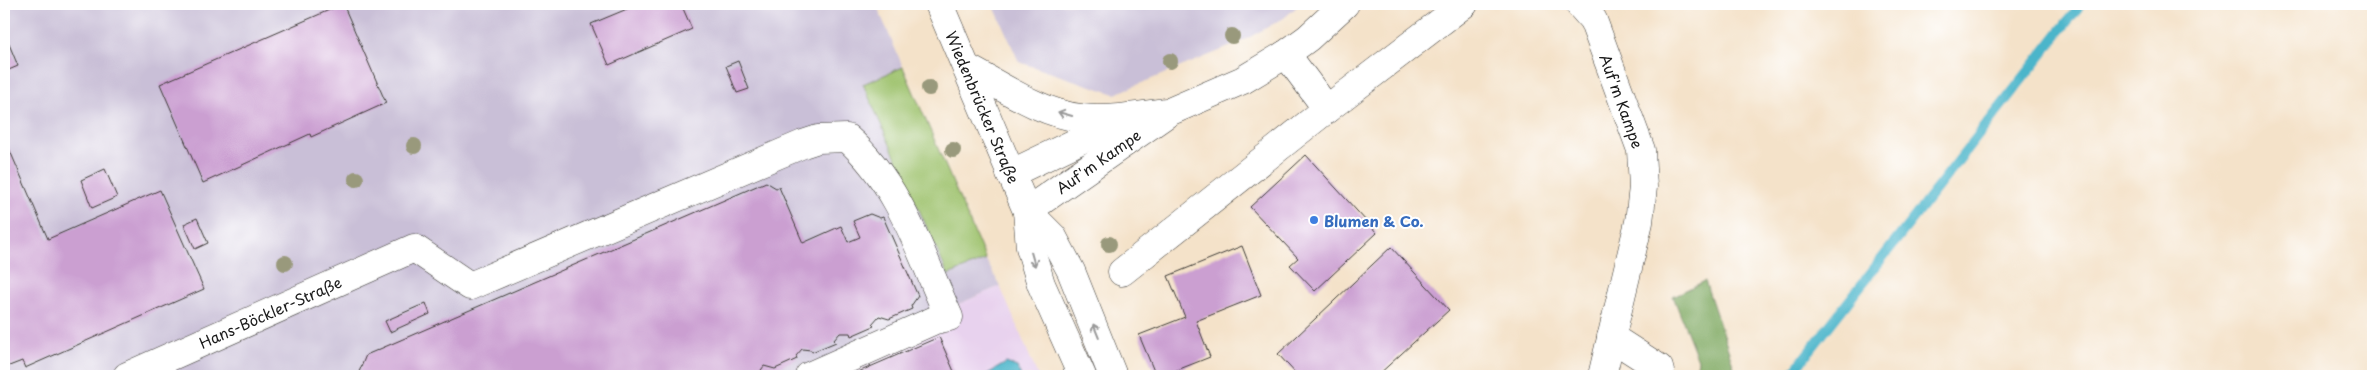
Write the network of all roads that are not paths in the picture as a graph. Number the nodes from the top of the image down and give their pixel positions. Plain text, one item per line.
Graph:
1 (939, 4) edge
2 (1345, 4) edge
3 (1464, 4) edge
4 (1579, 4) edge
5 (1286, 54) junction
6 (967, 68) junction
7 (1327, 109) junction
8 (1169, 112) junction
9 (1131, 116) junction
10 (1010, 174) junction
11 (1027, 211) junction
12 (1122, 272) dead end
13 (1613, 330) junction
14 (127, 376) edge
15 (809, 376) edge
16 (1082, 376) edge
17 (1113, 376) edge
18 (1602, 376) edge
19 (1661, 376) edge

1 - 6 street, Wiedenbrücker Straße
2 - 5 street, Auf'm Kampe
3 - 7 street
4 - 13 street, Auf'm Kampe
5 - 7 street
5 - 8 street, Auf'm Kampe
9 -> 6 street, Auf'm Kampe
6 - 10 street, Wiedenbrücker Straße
7 - 12 street
8 - 9 street, Auf'm Kampe
8 - 11 street, Auf'm Kampe
9 - 10 street, Auf'm Kampe
10 - 11 street, Wiedenbrücker Straße
11 -> 16 street, Wiedenbrücker Straße
17 -> 11 street, Wiedenbrücker Straße
13 - 18 street, Auf'm Kampe
13 - 19 street
14 - 15 street, Hans-Böckler-Straße

